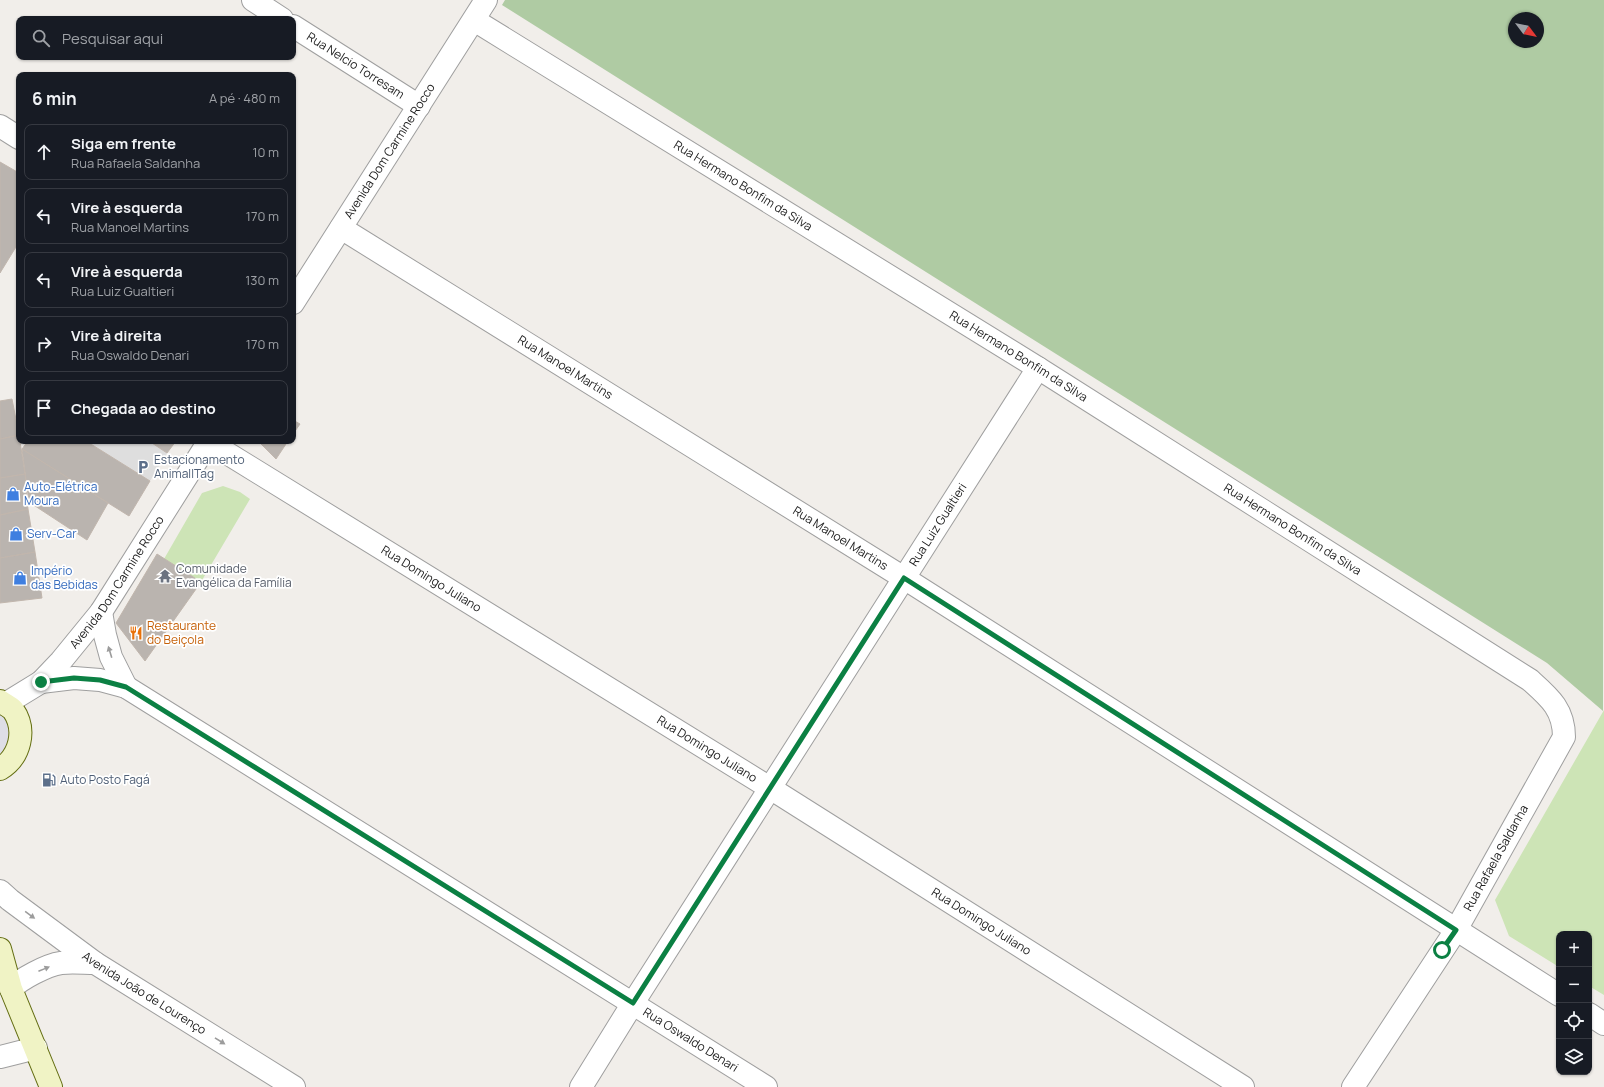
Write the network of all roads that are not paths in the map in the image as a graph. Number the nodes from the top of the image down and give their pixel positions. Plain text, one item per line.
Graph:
1 (252, 0) edge
2 (486, 0) edge
3 (277, 16) edge
4 (474, 20) junction
5 (296, 28) edge
6 (419, 106) junction
7 (0, 126) edge
8 (16, 136) edge
9 (341, 228) junction
10 (296, 298) edge
11 (1038, 368) junction
12 (208, 444) edge
13 (212, 444) edge
14 (904, 578) junction
15 (101, 612) junction
16 (41, 682) junction
17 (126, 687) junction
18 (2, 703) edge
19 (1555, 704) joint
20 (2, 769) edge
21 (770, 788) junction
22 (0, 891) edge
23 (1456, 930) junction
24 (0, 950) edge
25 (96, 963) junction
26 (11, 989) junction
27 (1556, 993) edge
28 (633, 1003) junction
29 (1592, 1016) edge
30 (1604, 1024) edge
31 (36, 1048) junction
32 (0, 1057) edge
33 (51, 1087) edge
34 (294, 1087) edge
35 (581, 1087) edge
36 (766, 1087) edge
37 (1243, 1087) edge
38 (1354, 1087) edge

1 - 3 street
2 - 4 street, Avenida Dom Carmine Rocco
4 - 6 street, Avenida Dom Carmine Rocco
4 - 11 street, Rua Hermano Bonfim da Silva
5 - 6 street, Rua Nelcio Torresam
6 - 9 street, Avenida Dom Carmine Rocco
7 - 8 street
9 - 10 street, Avenida Dom Carmine Rocco
9 - 14 street, Rua Manoel Martins
11 - 14 street, Rua Luiz Gualtieri
11 - 19 street, Rua Hermano Bonfim da Silva
12 - 15 street, Avenida Dom Carmine Rocco
13 - 21 street, Rua Domingo Juliano
14 - 21 street, Rua Luiz Gualtieri
14 - 23 street, Rua Manoel Martins
15 - 16 street, Avenida Dom Carmine Rocco
17 -> 15 street
16 - 17 street, Rua Oswaldo Denari
16 - 18 street, Avenida Dom Carmine Rocco
17 - 28 street, Rua Oswaldo Denari
18 - 20 main road
19 - 23 street, Rua Rafaela Saldanha
21 - 28 street, Rua Luiz Gualtieri
21 - 37 street, Rua Domingo Juliano
22 -> 25 street, Avenida João de Lourenço
23 - 27 street, Rua Manoel Martins
23 - 38 street, Rua Rafaela Saldanha
24 - 26 main road
26 -> 25 street
25 -> 34 street, Avenida João de Lourenço
26 - 31 main road
28 - 35 street, Rua Luiz Gualtieri
28 - 36 street, Rua Oswaldo Denari
29 - 30 street
31 - 32 street
31 - 33 main road

